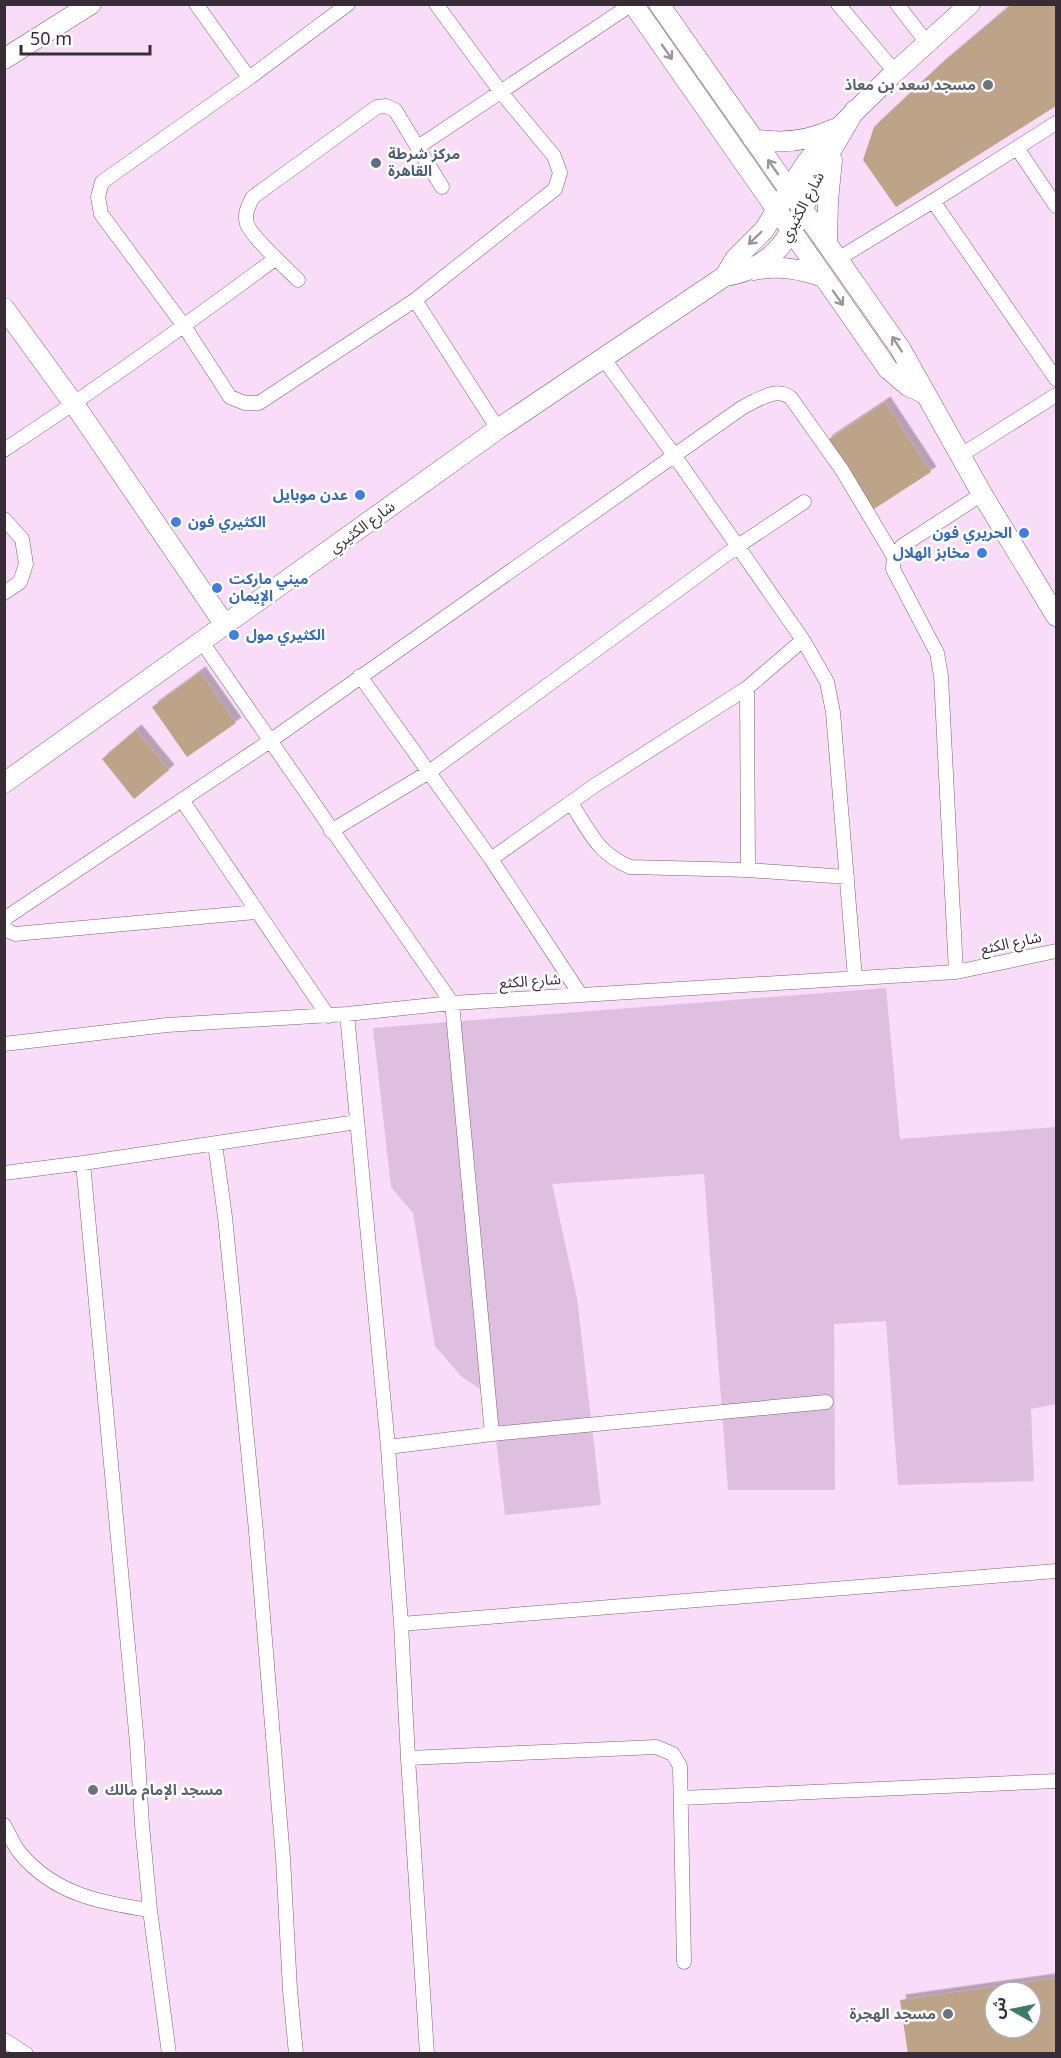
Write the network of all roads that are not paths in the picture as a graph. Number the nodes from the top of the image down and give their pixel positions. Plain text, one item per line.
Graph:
1 (91, 4) edge
2 (196, 4) edge
3 (348, 4) edge
4 (436, 4) edge
5 (632, 4) edge
6 (659, 4) edge
7 (838, 4) edge
8 (897, 4) edge
9 (960, 8) edge
10 (927, 43) junction
11 (4, 59) edge
12 (895, 72) junction
13 (249, 78) junction
14 (500, 91) junction
15 (855, 110) junction
16 (1056, 123) edge
17 (839, 127) junction
18 (753, 139) junction
19 (417, 147) junction
20 (834, 147) junction
21 (1017, 148) junction
22 (442, 187) dead end
23 (789, 190) junction
24 (933, 201) junction
25 (1056, 206) edge
26 (802, 209) junction
27 (776, 210) junction
28 (792, 232) junction
29 (833, 252) junction
30 (275, 259) junction
31 (749, 271) junction
32 (724, 276) junction
33 (823, 277) junction
34 (298, 280) dead end
35 (415, 300) junction
36 (4, 308) edge
37 (184, 326) junction
38 (603, 358) junction
39 (1056, 379) edge
40 (926, 394) junction
41 (1056, 395) edge
42 (74, 404) junction
43 (498, 429) junction
44 (4, 450) edge
45 (674, 455) junction
46 (961, 455) junction
47 (982, 494) junction
48 (804, 502) dead end
49 (4, 519) edge
50 (738, 546) junction
51 (894, 557) junction
52 (4, 593) edge
53 (1056, 616) edge
54 (225, 625) junction
55 (803, 640) junction
56 (202, 642) junction
57 (360, 676) junction
58 (747, 688) junction
59 (270, 741) junction
60 (429, 772) junction
61 (4, 783) edge
62 (182, 800) junction
63 (572, 803) junction
64 (331, 831) junction
65 (491, 859) junction
66 (748, 870) junction
67 (847, 877) junction
68 (257, 912) junction
69 (4, 922) edge
70 (4, 929) edge
71 (1056, 951) edge
72 (956, 972) junction
73 (855, 978) junction
74 (580, 994) junction
75 (452, 1003) junction
76 (347, 1014) junction
77 (328, 1016) junction
78 (4, 1044) edge
79 (357, 1122) junction
80 (215, 1144) junction
81 (83, 1163) junction
82 (4, 1173) edge
83 (826, 1402) dead end
84 (492, 1434) junction
85 (388, 1447) junction
86 (1056, 1571) edge
87 (401, 1624) junction
88 (408, 1758) junction
89 (1056, 1781) edge
90 (681, 1798) junction
91 (4, 1825) edge
92 (150, 1910) junction
93 (684, 1962) dead end
94 (4, 2040) edge
95 (26, 2054) edge
96 (169, 2054) edge
97 (296, 2054) edge
98 (427, 2054) edge

1 - 11 main road
2 - 13 street
3 - 13 street
4 - 14 street
5 - 14 street
5 -> 27 main road
6 - 18 main road
7 - 12 street
8 - 10 street
9 - 10 main road, شارع الكثيري
10 - 12 main road, شارع الكثيري
12 - 15 main road, شارع الكثيري
13 - 37 street
14 - 19 street
14 - 35 street
15 - 17 main road, شارع الكثيري
15 - 20 main road, شارع الكثيري
16 - 21 street
17 - 18 main road
17 - 23 main road, شارع الكثيري
23 -> 18 main road
19 - 22 street
19 - 30 street
20 - 26 main road, شارع الكثيري
20 - 29 main road
21 - 24 street
21 - 25 street
23 - 26 main road
23 - 27 main road, شارع الكثيري
24 - 29 street
24 - 39 street
26 - 28 main road, شارع الكثيري
26 - 29 main road
27 - 28 main road
27 -> 32 main road, شارع الكثيري
28 - 31 main road, شارع الكثيري
28 - 33 main road
40 -> 29 main road
30 - 34 street
30 - 37 street
31 - 32 main road, شارع الكثيري
31 - 33 main road
32 - 38 main road, شارع الكثيري
33 -> 40 main road
35 - 37 street
35 - 43 street
36 - 42 main road
37 - 42 street
38 - 43 main road, شارع الكثيري
38 - 45 street
40 - 46 main road
41 - 46 street
42 - 44 street
42 - 54 main road
43 - 54 main road, شارع الكثيري
45 - 50 street
45 - 51 street
45 - 57 street
46 - 47 main road
47 - 51 street
47 - 53 main road
48 - 50 street
49 - 52 street
50 - 55 street
50 - 60 street
51 - 72 street
54 - 56 main road, شارع الكثيري
55 - 58 street
55 - 67 street
56 - 59 street
56 - 61 main road, شارع الكثيري
57 - 59 street
57 - 60 street
58 - 63 street
58 - 66 street
59 - 62 street
59 - 64 street
60 - 64 street
60 - 65 street
62 - 68 street
62 - 69 street
63 - 65 street
63 - 66 street
64 - 75 street
65 - 74 street
66 - 67 street
67 - 73 street
68 - 70 street
68 - 77 street
71 - 72 street, شارع الكثع
72 - 73 street, شارع الكثع
73 - 74 street, شارع الكثع
74 - 75 street, شارع الكثع
75 - 76 street, شارع الكثع
75 - 84 street
76 - 77 street, شارع الكثع
76 - 79 street
77 - 78 street, شارع الكثع
79 - 80 street
79 - 85 street
80 - 81 street
80 - 97 street
81 - 82 street
81 - 92 street
83 - 84 street
84 - 85 street
85 - 87 street
86 - 87 street
87 - 88 street
88 - 90 street
88 - 98 street
89 - 90 street
90 - 93 street
91 - 92 street
92 - 96 street
94 - 95 street

